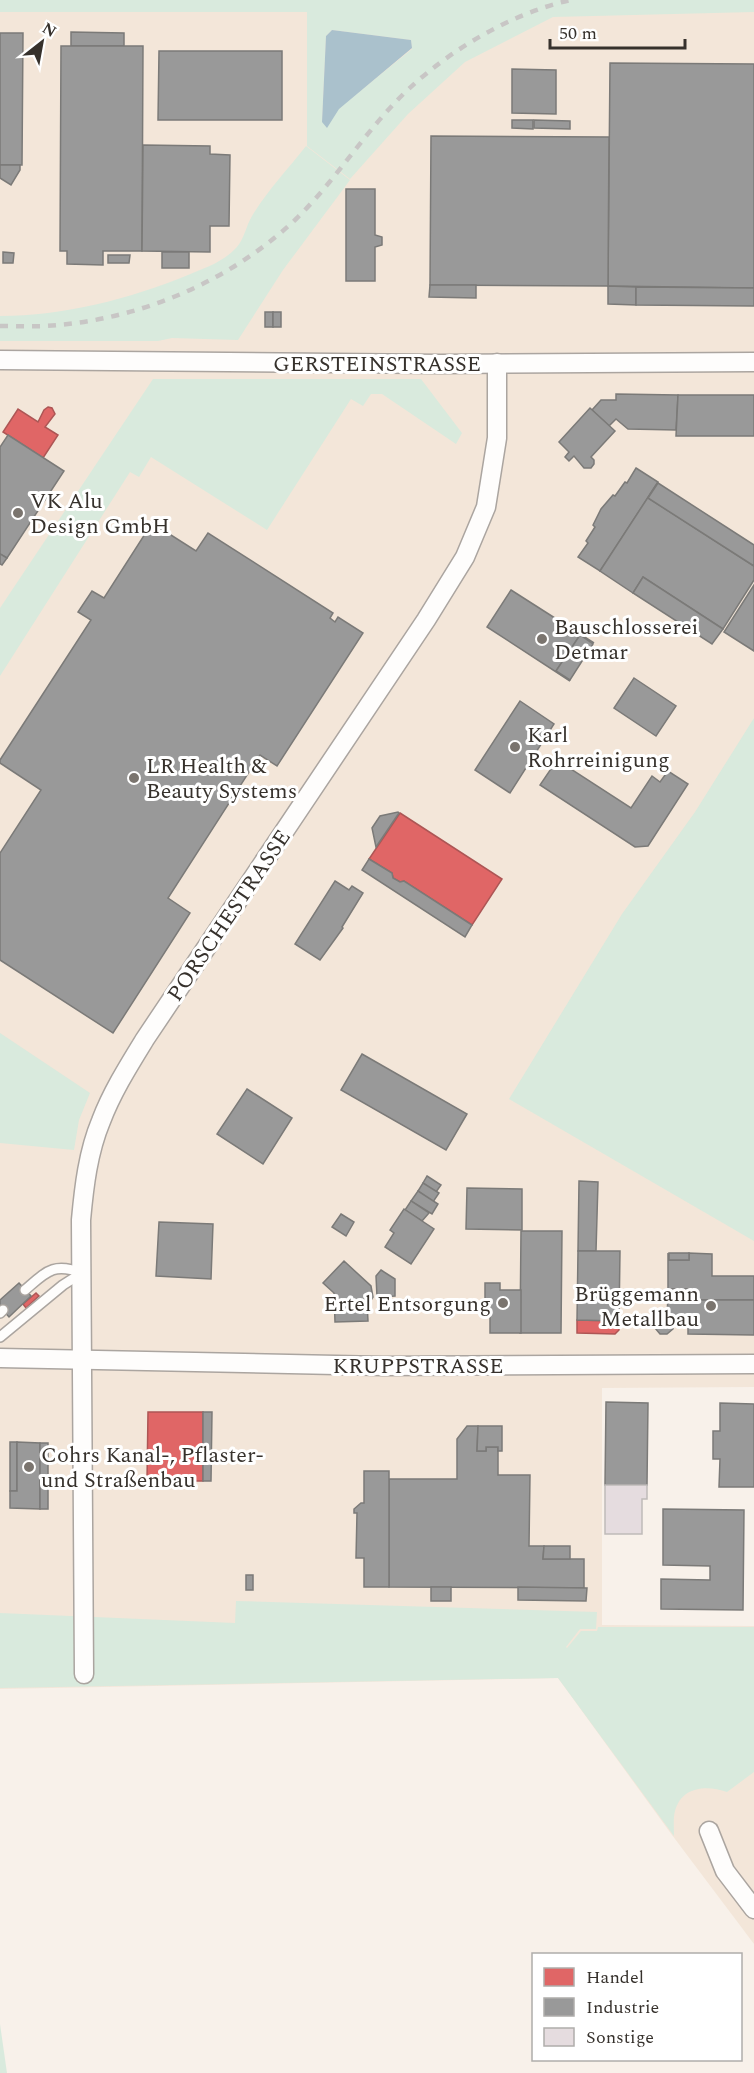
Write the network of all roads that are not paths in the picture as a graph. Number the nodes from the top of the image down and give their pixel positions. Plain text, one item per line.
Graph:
1 (0, 360) edge
2 (754, 362) edge
3 (497, 363) junction
4 (82, 1273) junction
5 (25, 1290) dead end
6 (0, 1338) edge
7 (0, 1358) edge
8 (81, 1360) junction
9 (754, 1364) edge
10 (84, 1674) dead end
11 (709, 1831) dead end
12 (754, 1909) edge

1 - 3 street, GERSTEINSTRASSE
2 - 3 street, GERSTEINSTRASSE
3 - 4 street, PORSCHESTRASSE
4 - 5 lane
4 - 6 lane
4 - 8 street, PORSCHESTRASSE
7 - 8 street, KRUPPSTRASSE
8 - 9 street, KRUPPSTRASSE
8 - 10 street
11 - 12 street

